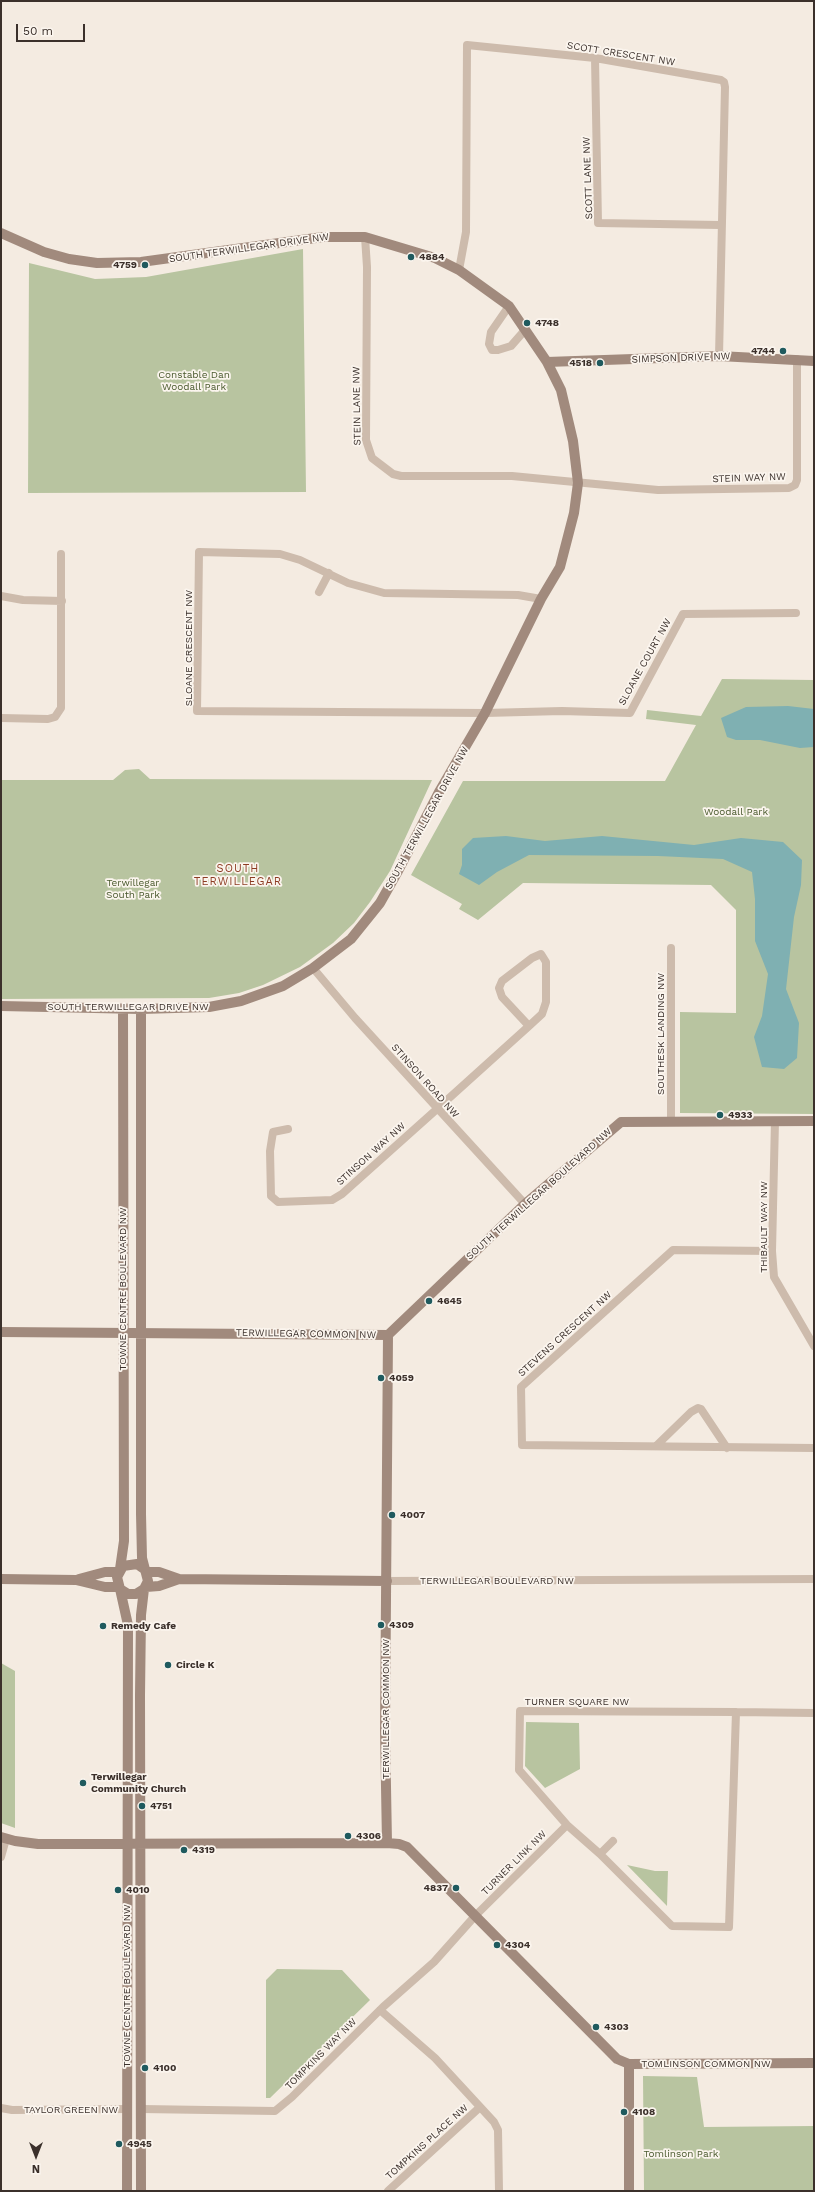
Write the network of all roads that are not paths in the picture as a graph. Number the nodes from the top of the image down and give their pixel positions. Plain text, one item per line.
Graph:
1 (595, 58) junction
2 (720, 225) junction
3 (1, 233) edge
4 (365, 237) junction
5 (459, 270) junction
6 (509, 306) junction
7 (525, 330) junction
8 (719, 356) junction
9 (798, 359) junction
10 (814, 361) edge
11 (547, 362) junction
12 (578, 483) junction
13 (61, 554) dead end
14 (329, 573) junction
15 (319, 592) dead end
16 (1, 596) edge
17 (541, 599) junction
18 (62, 601) junction
19 (796, 613) dead end
20 (485, 713) junction
21 (1, 718) edge
22 (671, 948) dead end
23 (313, 968) junction
24 (1, 1006) edge
25 (124, 1009) junction
26 (141, 1009) junction
27 (529, 1026) junction
28 (437, 1109) junction
29 (671, 1120) junction
30 (775, 1121) junction
31 (814, 1122) edge
32 (288, 1129) dead end
33 (525, 1204) junction
34 (772, 1251) junction
35 (1, 1332) edge
36 (122, 1332) junction
37 (141, 1332) junction
38 (388, 1335) junction
39 (814, 1346) edge
40 (656, 1446) junction
41 (727, 1448) junction
42 (814, 1448) edge
43 (119, 1570) junction
44 (145, 1570) junction
45 (1, 1579) edge
46 (179, 1579) junction
47 (814, 1579) edge
48 (76, 1580) junction
49 (387, 1581) junction
50 (120, 1588) junction
51 (145, 1588) junction
52 (736, 1712) junction
53 (814, 1713) edge
54 (567, 1825) junction
55 (3, 1838) edge
56 (613, 1841) dead end
57 (128, 1843) junction
58 (141, 1843) junction
59 (387, 1843) junction
60 (600, 1854) junction
61 (1, 1857) edge
62 (475, 1916) junction
63 (380, 2010) junction
64 (814, 2063) edge
65 (629, 2064) junction
66 (1, 2108) edge
67 (479, 2108) junction
68 (127, 2109) junction
69 (141, 2110) junction
70 (127, 2191) edge
71 (142, 2191) edge
72 (388, 2191) edge
73 (499, 2191) edge
74 (629, 2191) edge

1 - 2 street, SCOTT CRESCENT NW
1 - 2 street, SCOTT LANE NW
1 - 5 street, SCOTT CRESCENT NW
2 - 8 street, SCOTT CRESCENT NW
3 - 4 street, SOUTH TERWILLEGAR DRIVE NW
4 - 5 street, SOUTH TERWILLEGAR DRIVE NW
4 - 12 street, STEIN LANE NW
5 - 6 street, SOUTH TERWILLEGAR DRIVE NW
6 - 7 street, SOUTH TERWILLEGAR DRIVE NW
6 - 7 street
7 - 11 street, SOUTH TERWILLEGAR DRIVE NW
8 - 9 street, SIMPSON DRIVE NW
8 - 11 street, SIMPSON DRIVE NW
9 - 10 street, SIMPSON DRIVE NW
9 - 12 street, STEIN WAY NW
11 - 12 street, SOUTH TERWILLEGAR DRIVE NW
12 - 17 street, SOUTH TERWILLEGAR DRIVE NW
13 - 18 street
14 - 15 street
14 - 17 street, SLOANE CRESCENT NW
14 - 20 street, SLOANE CRESCENT NW
16 - 18 street
17 - 20 street, SOUTH TERWILLEGAR DRIVE NW
18 - 21 street
19 - 20 street, SLOANE COURT NW
20 - 23 street, SOUTH TERWILLEGAR DRIVE NW
22 - 29 street, SOUTHESK LANDING NW
23 - 26 street, SOUTH TERWILLEGAR DRIVE NW
23 - 28 street, STINSON ROAD NW
24 - 25 street, SOUTH TERWILLEGAR DRIVE NW
25 - 26 street, SOUTH TERWILLEGAR DRIVE NW
25 - 36 street, TOWNE CENTRE BOULEVARD NW
26 - 37 street, TOWNE CENTRE BOULEVARD NW
27 - 27 street, STINSON WAY NW
27 - 28 street, STINSON WAY NW
28 - 32 street, STINSON WAY NW
28 - 33 street, STINSON ROAD NW
29 - 30 street, SOUTH TERWILLEGAR BOULEVARD NW
29 - 33 street, SOUTH TERWILLEGAR BOULEVARD NW
30 - 31 street, SOUTH TERWILLEGAR BOULEVARD NW
30 - 34 street, THIBAULT WAY NW
33 - 38 street, SOUTH TERWILLEGAR BOULEVARD NW
34 - 39 street, THIBAULT WAY NW
34 - 40 street, STEVENS CRESCENT NW
35 - 36 street, TERWILLEGAR COMMON NW
36 - 37 street, TERWILLEGAR COMMON NW
36 - 43 street, TOWNE CENTRE BOULEVARD NW
37 - 38 street, TERWILLEGAR COMMON NW
37 - 44 street, TOWNE CENTRE BOULEVARD NW
38 - 49 street, TERWILLEGAR COMMON NW
40 - 41 street, STEVENS CRESCENT NW
40 - 41 street
41 - 42 street, STEVENS CRESCENT NW
43 - 44 street
43 - 48 street
43 - 50 street
44 - 46 street, TERWILLEGAR BOULEVARD NW
44 - 51 street
45 - 48 street
46 - 49 street, TERWILLEGAR BOULEVARD NW
46 - 51 street, TERWILLEGAR BOULEVARD NW
47 - 49 street, TERWILLEGAR BOULEVARD NW
48 - 50 street
49 - 59 street, TERWILLEGAR COMMON NW
50 - 51 street
50 - 57 street, TOWNE CENTRE BOULEVARD NW
51 - 58 street, TOWNE CENTRE BOULEVARD NW
52 - 53 street, TURNER SQUARE NW
52 - 54 street, TURNER SQUARE NW
52 - 60 street, TURNER SQUARE NW
54 - 60 street, TURNER SQUARE NW
54 - 62 street, TURNER LINK NW
55 - 57 street
55 - 61 street
56 - 60 street
57 - 58 street
57 - 68 street, TOWNE CENTRE BOULEVARD NW
58 - 59 street
58 - 69 street, TOWNE CENTRE BOULEVARD NW
59 - 62 street
62 - 63 street, TOMPKINS WAY NW
62 - 65 street
63 - 67 street
63 - 69 street, TOMPKINS WAY NW
64 - 65 street, TOMLINSON COMMON NW
65 - 74 street, TOMLINSON COMMON NW
66 - 68 street, TAYLOR GREEN NW
67 - 72 street, TOMPKINS PLACE NW
67 - 73 street
68 - 69 street, TAYLOR GREEN NW
68 - 70 street, TOWNE CENTRE BOULEVARD NW
69 - 71 street, TOWNE CENTRE BOULEVARD NW

